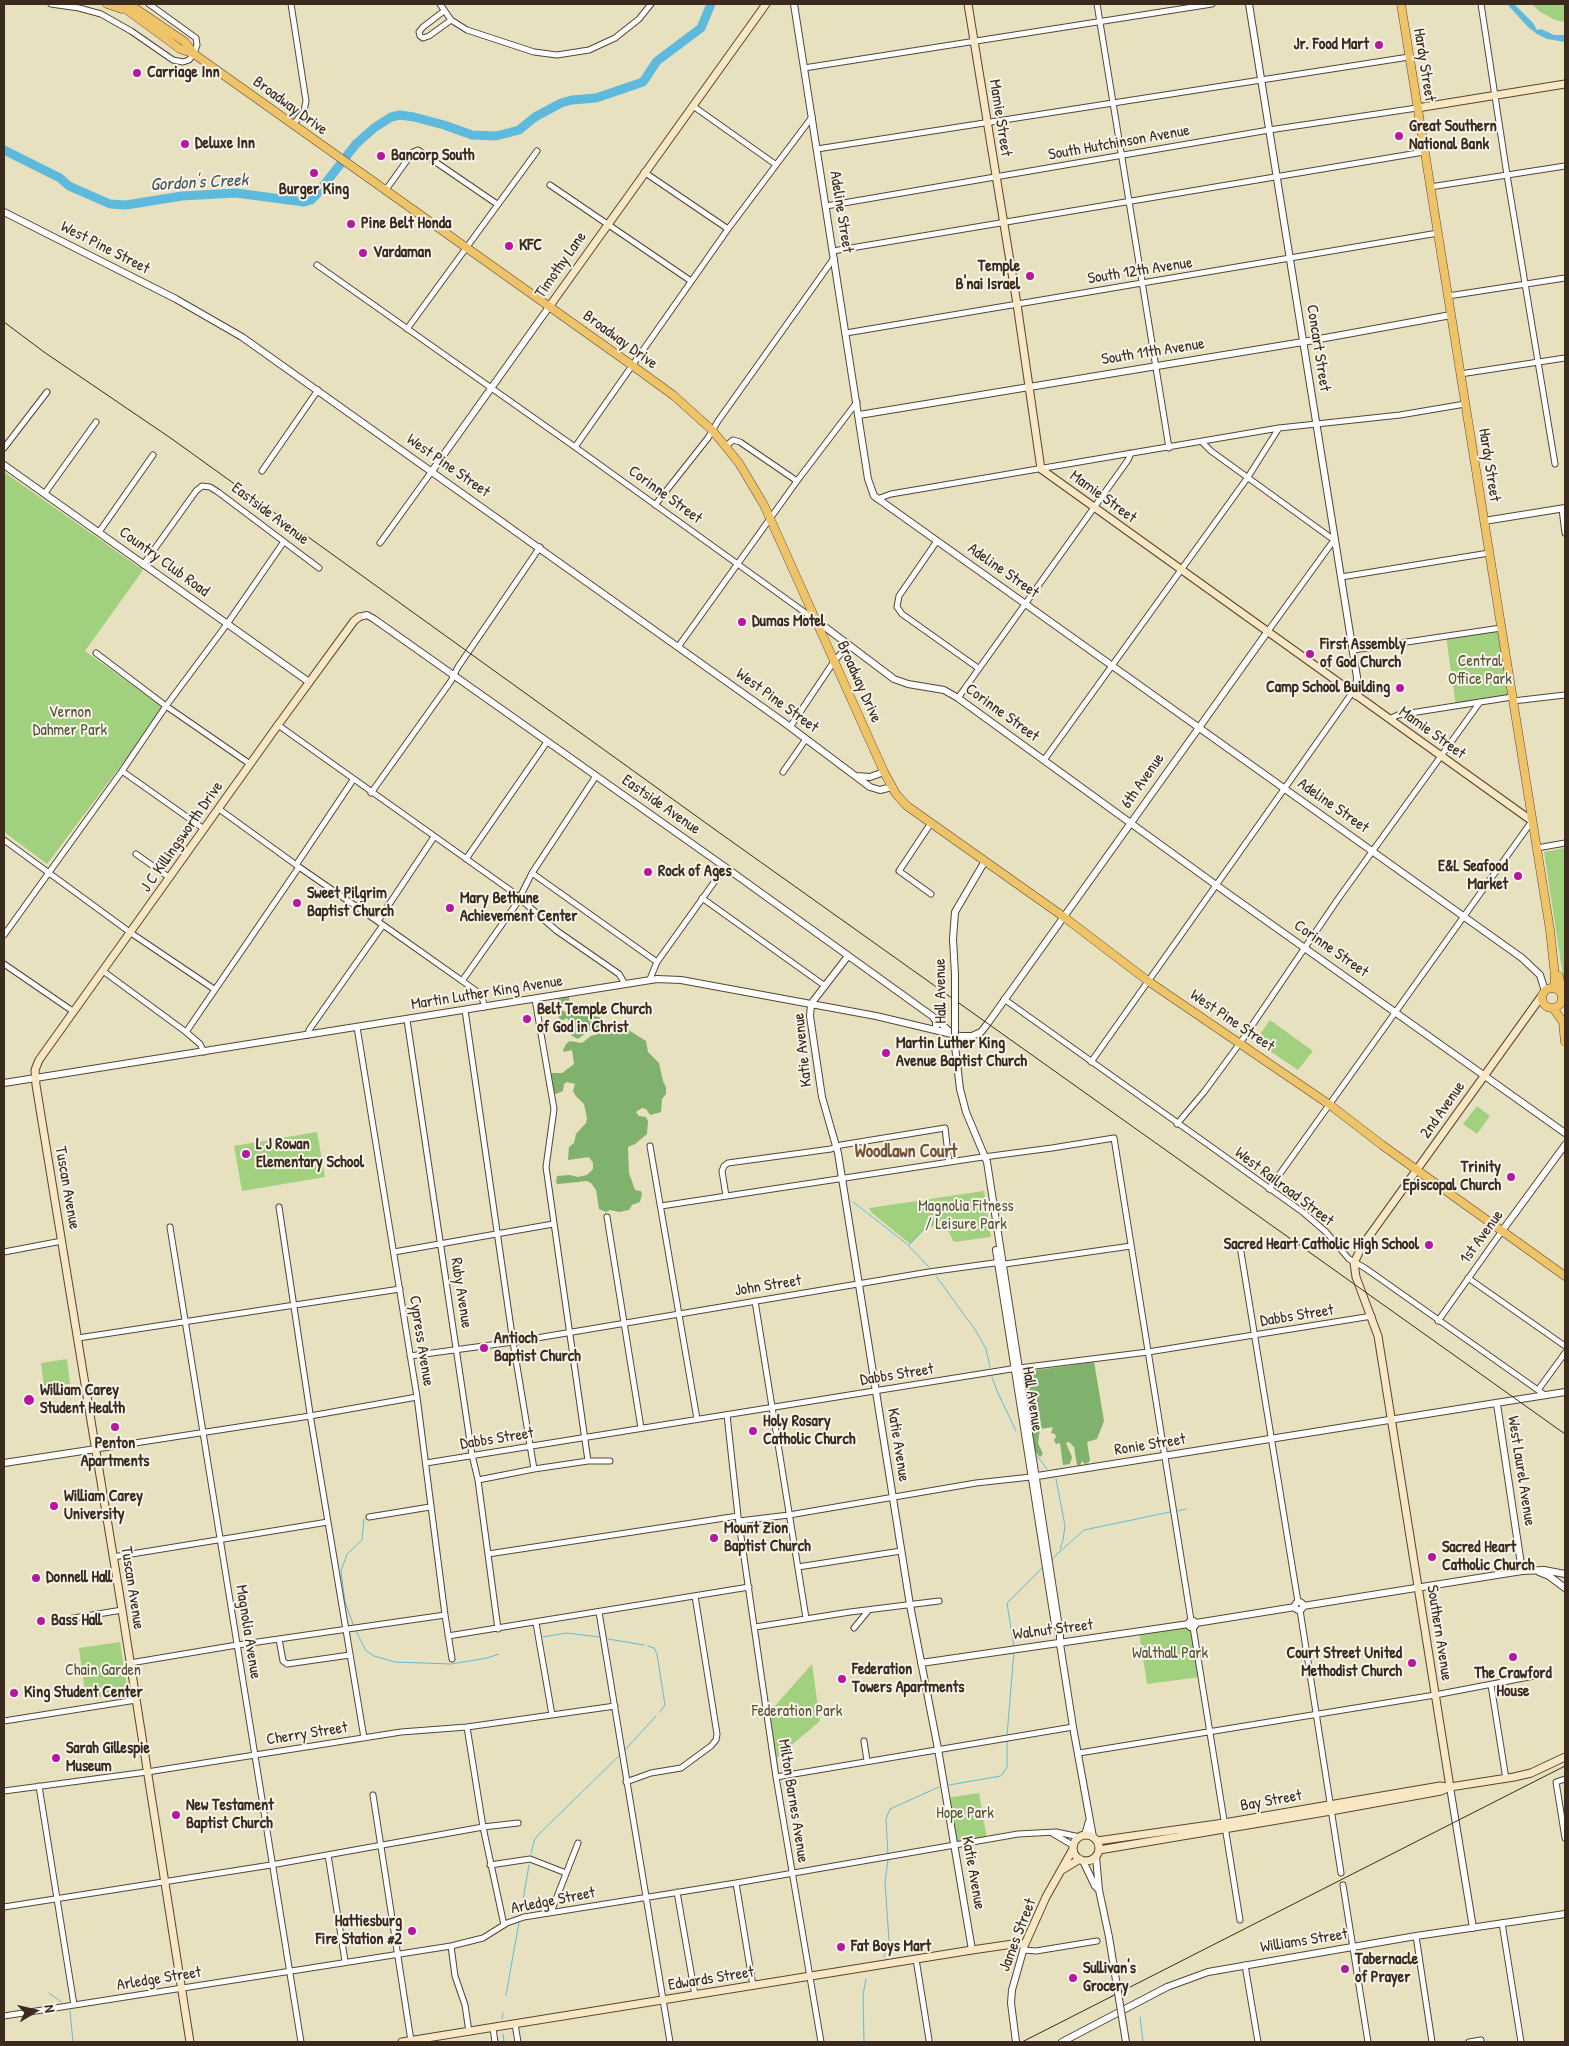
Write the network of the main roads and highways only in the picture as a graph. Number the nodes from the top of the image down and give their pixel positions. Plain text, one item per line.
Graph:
1 (107, 4) edge
2 (119, 4) edge
3 (129, 4) edge
4 (766, 4) edge
5 (968, 4) edge
6 (1400, 4) edge
7 (131, 12) junction
8 (194, 54) junction
9 (1565, 84) edge
10 (1418, 108) junction
11 (550, 306) junction
12 (360, 616) road end
13 (884, 772) joint
14 (1532, 821) junction
15 (1550, 930) junction
16 (1545, 994) junction
17 (1561, 1001) edge
18 (1565, 1016) edge
19 (1565, 1042) edge
20 (35, 1078) joint
21 (1418, 1170) junction
22 (1563, 1276) edge
23 (1360, 1287) joint
24 (1565, 1757) edge
25 (1450, 1787) junction
26 (1225, 1826) junction
27 (1089, 1838) junction
28 (1074, 1848) junction
29 (1097, 1853) junction
30 (1082, 1860) junction
31 (1062, 1870) junction
32 (1024, 1947) joint
33 (190, 2042) edge
34 (402, 2042) edge

1 - 7 main road
2 - 7 main road, Broadway Drive
3 - 8 main road, Broadway Drive
4 - 11 main road, Timothy Lane
5 - 14 main road, Mamie Street
6 - 10 main road, Hardy Street
7 - 8 main road, Broadway Drive
8 - 11 main road, Broadway Drive
9 - 10 main road
10 - 14 main road, Hardy Street
11 - 13 main road, Broadway Drive
12 - 20 main road, J C Killingsworth Drive
13 - 21 main road, West Pine Street
14 - 15 main road, Hardy Street
15 - 16 main road, Hardy Street
15 - 17 main road, Hardy Street
16 - 17 main road
16 - 17 main road
16 - 21 main road, 2nd Avenue
17 - 18 main road, Hardy Street
17 - 19 main road, Hardy Street
20 - 33 main road, Tuscan Avenue
21 - 22 main road, West Pine Street
21 - 23 main road, 2nd Avenue
23 - 25 main road, Southern Avenue
24 - 25 main road, Bay Street
25 - 26 main road, Bay Street
26 - 27 main road, Bay Street
26 - 29 main road, Bay Street
27 - 28 main road, James Street
27 - 29 main road
28 - 30 main road
28 - 31 main road, James Street
29 - 30 main road, Bay Street
30 - 31 main road, James Street
31 - 32 main road, James Street
32 - 34 main road, Edwards Street

